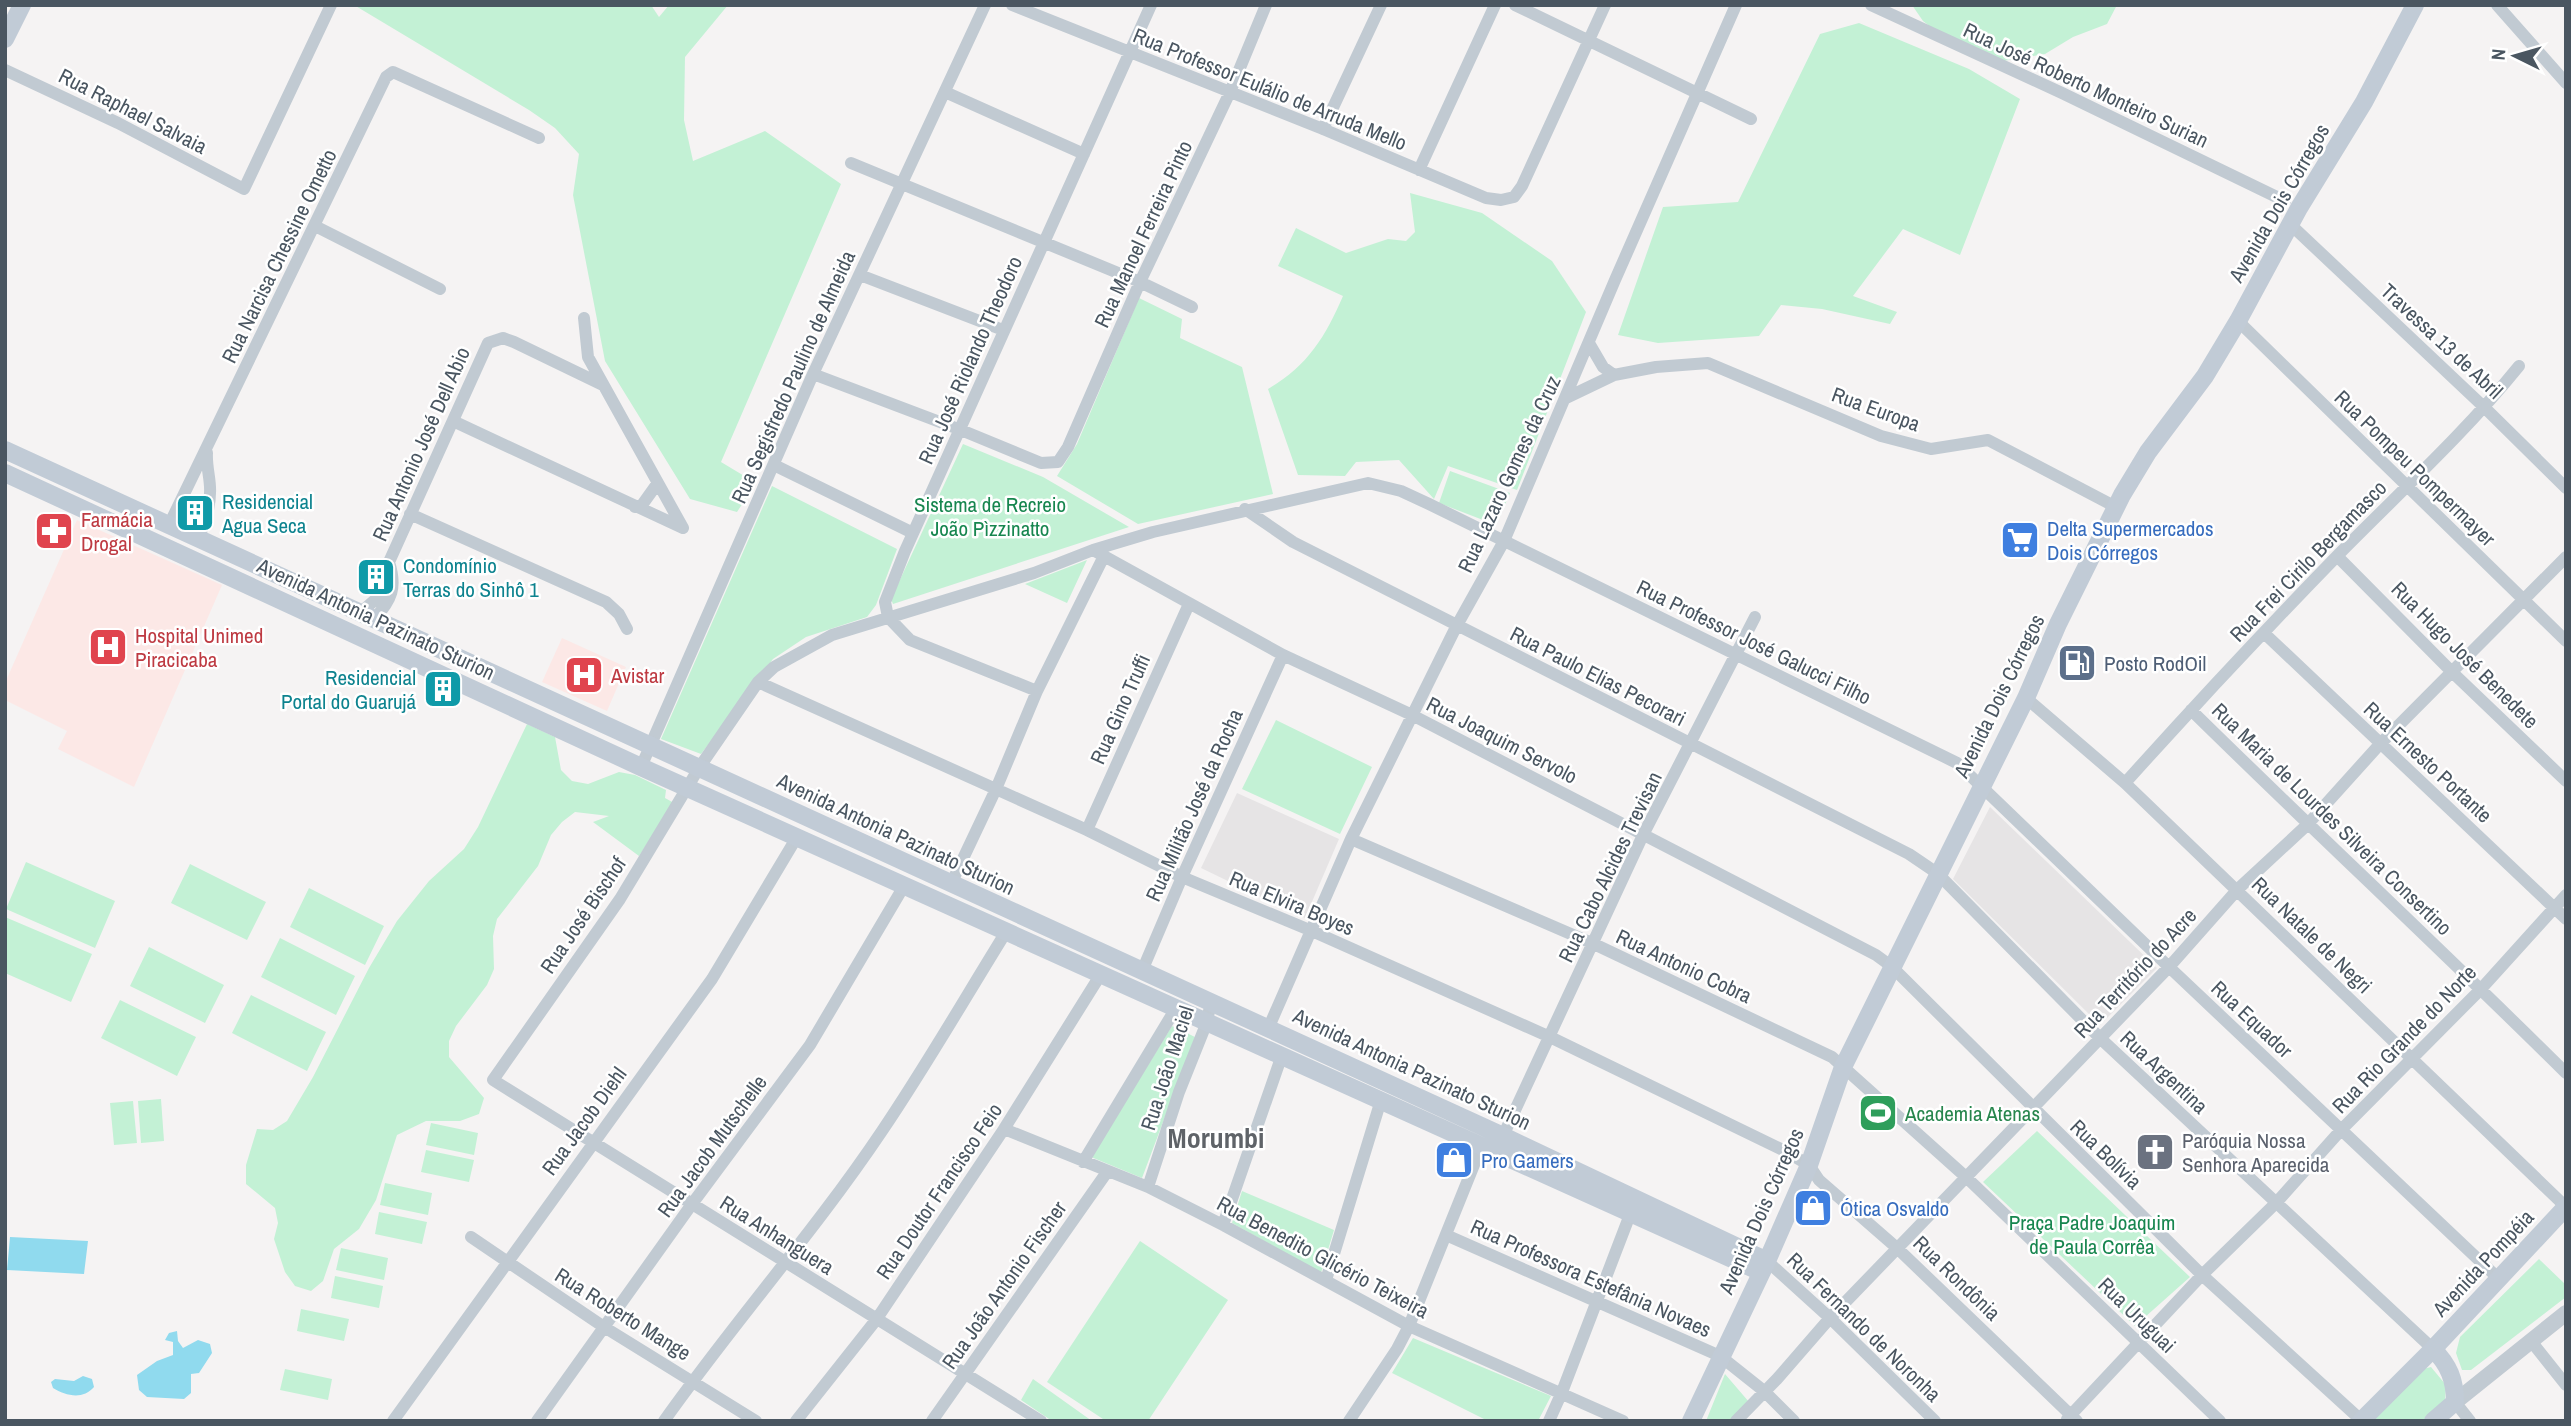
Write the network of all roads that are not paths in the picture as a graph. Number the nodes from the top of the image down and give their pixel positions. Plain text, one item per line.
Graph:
1 (22, 5) edge
2 (331, 5) edge
3 (985, 5) edge
4 (1012, 5) edge
5 (1151, 5) edge
6 (1266, 5) edge
7 (1381, 5) edge
8 (1495, 5) edge
9 (1515, 5) edge
10 (1605, 5) edge
11 (1736, 5) edge
12 (1871, 5) edge
13 (2422, 5) edge
14 (2497, 5) edge
15 (2411, 13) edge
16 (5, 39) edge
17 (1588, 41) junction
18 (1130, 53) junction
19 (5, 70) edge
20 (2566, 83) edge
21 (945, 92) junction
22 (1230, 92) junction
23 (1697, 93) junction
24 (1751, 120) dead end
25 (1323, 129) junction
26 (539, 138) dead end
27 (1084, 154) junction
28 (851, 163) dead end
29 (1419, 170) junction
30 (903, 184) junction
31 (2285, 201) dead end
32 (2290, 224) junction
33 (315, 226) junction
34 (1044, 242) junction
35 (860, 275) junction
36 (1140, 282) junction
37 (440, 289) dead end
38 (1192, 307) dead end
39 (584, 318) dead end
40 (2238, 321) junction
41 (1003, 330) junction
42 (1589, 343) junction
43 (2519, 366) dead end
44 (813, 374) junction
45 (1614, 375) junction
46 (603, 385) junction
47 (1566, 398) junction
48 (2485, 408) junction
49 (453, 421) junction
50 (961, 430) junction
51 (5, 450) edge
52 (207, 451) junction
53 (5, 463) edge
54 (774, 465) junction
55 (5, 473) edge
56 (657, 484) junction
57 (2407, 486) junction
58 (88, 487) junction
59 (2566, 488) edge
60 (635, 507) junction
61 (2116, 507) junction
62 (1245, 509) junction
63 (410, 514) junction
64 (169, 525) junction
65 (913, 533) junction
66 (199, 538) junction
67 (1504, 541) junction
68 (1099, 553) junction
69 (2337, 556) junction
70 (2566, 557) edge
71 (320, 594) junction
72 (2522, 600) junction
73 (1189, 604) junction
74 (304, 610) junction
75 (367, 616) junction
76 (888, 617) junction
77 (1755, 617) dead end
78 (1456, 626) junction
79 (627, 629) dead end
80 (2264, 633) junction
81 (356, 634) junction
82 (2566, 641) edge
83 (1283, 655) junction
84 (1737, 656) junction
85 (2452, 672) junction
86 (758, 682) junction
87 (1037, 691) junction
88 (2026, 698) junction
89 (2191, 710) junction
90 (1412, 715) junction
91 (1692, 744) junction
92 (2381, 744) junction
93 (650, 746) junction
94 (641, 767) junction
95 (699, 768) junction
96 (2566, 781) edge
97 (2126, 783) junction
98 (1982, 785) junction
99 (687, 786) junction
100 (996, 789) junction
101 (2307, 825) junction
102 (1087, 830) junction
103 (1643, 835) junction
104 (797, 837) junction
105 (1351, 839) junction
106 (1937, 873) junction
107 (1182, 877) junction
108 (951, 884) junction
109 (904, 886) junction
110 (2238, 889) junction
111 (2566, 895) edge
112 (2554, 908) junction
113 (2566, 919) edge
114 (1312, 931) junction
115 (1006, 932) junction
116 (1594, 944) junction
117 (1891, 966) junction
118 (2169, 967) junction
119 (1142, 971) junction
120 (1101, 974) junction
121 (2481, 989) junction
122 (1208, 1001) junction
123 (1176, 1008) junction
124 (1207, 1022) junction
125 (1268, 1029) junction
126 (1550, 1038) junction
127 (2101, 1039) junction
128 (1282, 1055) junction
129 (2413, 1059) junction
130 (1843, 1067) junction
131 (2566, 1073) edge
132 (494, 1080) joint
133 (1381, 1100) junction
134 (2034, 1110) junction
135 (1474, 1123) junction
136 (1004, 1129) junction
137 (2341, 1130) junction
138 (1503, 1136) junction
139 (594, 1141) junction
140 (1482, 1145) junction
141 (1083, 1162) junction
142 (1809, 1165) junction
143 (1107, 1172) junction
144 (1967, 1178) junction
145 (1148, 1187) junction
146 (2276, 1203) junction
147 (692, 1204) junction
148 (2566, 1207) edge
149 (1631, 1212) junction
150 (1223, 1225) junction
151 (1446, 1234) junction
152 (471, 1237) dead end
153 (1897, 1248) junction
154 (506, 1262) junction
155 (786, 1263) junction
156 (1764, 1266) junction
157 (2202, 1275) junction
158 (2499, 1279) junction
159 (1326, 1280) junction
160 (1596, 1301) junction
161 (2566, 1313) edge
162 (1830, 1318) junction
163 (876, 1320) junction
164 (1409, 1326) junction
165 (604, 1327) junction
166 (2531, 1341) junction
167 (2139, 1343) junction
168 (2433, 1349) junction
169 (1720, 1356) junction
170 (966, 1373) junction
171 (693, 1380) junction
172 (2566, 1385) edge
173 (1764, 1391) junction
174 (1562, 1392) junction
175 (2455, 1402) junction
176 (2071, 1419) edge
177 (2361, 1420) edge
178 (393, 1421) edge
179 (537, 1421) edge
180 (664, 1421) edge
181 (756, 1421) edge
182 (796, 1421) edge
183 (932, 1421) edge
184 (1041, 1421) edge
185 (1349, 1421) edge
186 (1549, 1421) edge
187 (1623, 1421) edge
188 (1691, 1421) edge
189 (1737, 1421) edge
190 (1794, 1421) edge
191 (1935, 1421) edge
192 (2220, 1421) edge
193 (2433, 1421) edge
194 (2470, 1421) edge

1 - 16 main road
2 - 19 street, Rua Raphael Salvaia
3 - 21 street, Rua Segisfredo Paulino de Almeida
4 - 18 street, Rua Professor Eulálio de Arruda Mello
5 - 18 street, Rua José Riolando Theodoro
6 - 22 street, Rua Manoel Ferreira Pinto
7 - 25 street
8 - 29 street
9 - 17 street
10 - 17 street
11 - 23 street, Rua Lazaro Gomes da Cruz
12 - 31 street, Rua José Roberto Monteiro Surian
13 - 15 main road, Avenida Dois Córregos
14 - 20 street
15 - 32 main road, Avenida Dois Córregos
17 - 23 street
17 - 29 street, Rua Professor Eulálio de Arruda Mello
18 - 22 street, Rua Professor Eulálio de Arruda Mello
18 - 27 street, Rua José Riolando Theodoro
21 - 27 street
21 - 30 street, Rua Segisfredo Paulino de Almeida
22 - 25 street, Rua Professor Eulálio de Arruda Mello
22 - 36 street, Rua Manoel Ferreira Pinto
23 - 24 street
23 - 42 street, Rua Lazaro Gomes da Cruz
25 - 29 street, Rua Professor Eulálio de Arruda Mello
26 - 33 street, Rua Narcisa Chessine Ometto
27 - 34 street, Rua José Riolando Theodoro
28 - 30 street
30 - 34 street
30 - 35 street, Rua Segisfredo Paulino de Almeida
32 - 40 main road, Avenida Dois Córregos
32 - 48 street, Travessa 13 de Abril
33 - 37 street
33 - 52 street, Rua Narcisa Chessine Ometto
34 - 36 street
34 - 41 street, Rua José Riolando Theodoro
35 - 41 street
35 - 44 street, Rua Segisfredo Paulino de Almeida
36 - 38 street
36 - 50 street, Rua Manoel Ferreira Pinto
39 - 46 street
40 - 57 street, Rua Pompeu Pompermayer
40 - 61 main road, Avenida Dois Córregos
41 - 50 street, Rua José Riolando Theodoro
42 - 45 street
42 - 47 street, Rua Lazaro Gomes da Cruz
43 - 48 street, Rua Frei Cirilo Bergamasco
44 - 50 street
44 - 54 street, Rua Segisfredo Paulino de Almeida
45 - 47 street, Rua Europa
45 - 61 street, Rua Europa
46 - 49 street, Rua Antonio José Dell Abio
46 - 56 street
47 - 67 street, Rua Lazaro Gomes da Cruz
48 - 57 street, Rua Frei Cirilo Bergamasco
48 - 59 street, Travessa 13 de Abril
49 - 60 street
49 - 63 street, Rua Antonio José Dell Abio
50 - 65 street, Rua José Riolando Theodoro
51 - 58 main road, Avenida Antonia Pazinato Sturion
52 - 64 street, Rua Narcisa Chessine Ometto
52 - 66 street, Rua Narcisa Chessine Ometto
53 - 58 main road
54 - 65 street
54 - 93 street, Rua Segisfredo Paulino de Almeida
55 - 74 main road, Avenida Antonia Pazinato Sturion
56 - 60 street
56 - 60 street
57 - 69 street, Rua Frei Cirilo Bergamasco
57 - 72 street, Rua Pompeu Pompermayer
58 - 64 main road, Avenida Antonia Pazinato Sturion
61 - 88 main road, Avenida Dois Córregos
62 - 67 street, Rua Professor José Galucci Filho
62 - 68 street, Rua Professor José Galucci Filho
62 - 78 street, Rua Paulo Elias Pecorari
63 - 75 street, Rua Antonio José Dell Abio
63 - 79 street
64 - 66 main road, Avenida Antonia Pazinato Sturion
65 - 76 street, Rua José Riolando Theodoro
66 - 71 main road, Avenida Antonia Pazinato Sturion
67 - 78 street, Rua Lazaro Gomes da Cruz
67 - 84 street, Rua Professor José Galucci Filho
68 - 73 street, Rua Joaquim Servolo
68 - 76 street, Rua José Bischof
68 - 87 street
69 - 80 street, Rua Frei Cirilo Bergamasco
69 - 85 street, Rua Hugo José Benedete
70 - 72 street, Rua Território do Acre
71 - 74 main road
71 - 75 main road, Avenida Antonia Pazinato Sturion
72 - 82 street, Rua Pompeu Pompermayer
72 - 85 street, Rua Território do Acre
73 - 83 street, Rua Joaquim Servolo
73 - 102 street, Rua Gino Truffi
74 - 81 main road, Avenida Antonia Pazinato Sturion
75 - 81 main road
75 - 93 main road, Avenida Antonia Pazinato Sturion
76 - 86 street, Rua José Bischof
76 - 87 street
77 - 84 street, Rua Cabo Alcides Trevisan
78 - 90 street, Rua Lazaro Gomes da Cruz
78 - 91 street, Rua Paulo Elias Pecorari
80 - 89 street, Rua Frei Cirilo Bergamasco
80 - 92 street, Rua Ernesto Portante
81 - 94 main road, Avenida Antonia Pazinato Sturion
83 - 90 street, Rua Joaquim Servolo
83 - 107 street, Rua Militão José da Rocha
84 - 91 street, Rua Cabo Alcides Trevisan
84 - 98 street, Rua Professor José Galucci Filho
85 - 92 street, Rua Território do Acre
85 - 96 street, Rua Hugo José Benedete
86 - 95 street, Rua José Bischof
86 - 100 street, Rua Elvira Boyes
87 - 100 street
88 - 97 street, Rua Natale de Negri
88 - 98 main road, Avenida Dois Córregos
89 - 97 street, Rua Frei Cirilo Bergamasco
89 - 101 street, Rua Maria de Lourdes Silveira Consertino
90 - 103 street, Rua Joaquim Servolo
90 - 105 street, Rua Lazaro Gomes da Cruz
91 - 103 street, Rua Cabo Alcides Trevisan
91 - 106 street, Rua Paulo Elias Pecorari
92 - 101 street, Rua Território do Acre
92 - 112 street, Rua Ernesto Portante
93 - 94 street, Rua Segisfredo Paulino de Almeida
93 - 95 main road, Avenida Antonia Pazinato Sturion
94 - 99 main road, Avenida Antonia Pazinato Sturion
95 - 99 street, Rua José Bischof
95 - 108 main road, Avenida Antonia Pazinato Sturion
97 - 110 street, Rua Natale de Negri
98 - 106 main road, Avenida Dois Córregos
98 - 118 street, Rua Equador
99 - 104 main road, Avenida Antonia Pazinato Sturion
99 - 132 street, Rua José Bischof
100 - 102 street, Rua Elvira Boyes
100 - 108 street
101 - 110 street, Rua Território do Acre
101 - 121 street, Rua Maria de Lourdes Silveira Consertino
102 - 107 street, Rua Elvira Boyes
103 - 116 street, Rua Cabo Alcides Trevisan
103 - 117 street, Rua Joaquim Servolo
104 - 109 main road, Avenida Antonia Pazinato Sturion
104 - 139 street, Rua Jacob Diehl
105 - 114 street, Rua Lazaro Gomes da Cruz
105 - 116 street, Rua Antonio Cobra
106 - 117 main road, Avenida Dois Córregos
106 - 127 street, Rua Argentina
107 - 114 street, Rua Elvira Boyes
107 - 119 street, Rua Militão José da Rocha
108 - 119 main road, Avenida Antonia Pazinato Sturion
109 - 115 main road, Avenida Antonia Pazinato Sturion
109 - 147 street, Rua Jacob Mutschelle
110 - 118 street, Rua Território do Acre
110 - 129 street, Rua Natale de Negri
111 - 112 street, Rua Rio Grande do Norte
112 - 113 street, Rua Ernesto Portante
112 - 121 street, Rua Rio Grande do Norte
114 - 125 street, Rua Lazaro Gomes da Cruz
114 - 126 street, Rua Elvira Boyes
115 - 120 main road, Avenida Antonia Pazinato Sturion
115 - 155 street
116 - 126 street, Rua Cabo Alcides Trevisan
116 - 130 street, Rua Antonio Cobra
117 - 130 main road, Avenida Dois Córregos
117 - 134 street, Rua Bolívia
118 - 127 street, Rua Território do Acre
118 - 137 street, Rua Equador
119 - 120 main road
119 - 122 main road, Avenida Antonia Pazinato Sturion
120 - 123 main road, Avenida Antonia Pazinato Sturion
120 - 136 street, Rua Doutor Francisco Feio
121 - 129 street, Rua Rio Grande do Norte
121 - 131 street, Rua Maria de Lourdes Silveira Consertino
122 - 124 street, Rua João Maciel
122 - 125 main road, Avenida Antonia Pazinato Sturion
123 - 124 main road, Avenida Antonia Pazinato Sturion
123 - 141 street
124 - 128 main road, Avenida Antonia Pazinato Sturion
124 - 145 street, Rua João Maciel
125 - 135 main road, Avenida Antonia Pazinato Sturion
126 - 138 street, Rua Cabo Alcides Trevisan
126 - 142 street, Rua Elvira Boyes
127 - 134 street, Rua Território do Acre
127 - 146 street, Rua Argentina
128 - 133 main road, Avenida Antonia Pazinato Sturion
128 - 150 street
129 - 137 street, Rua Rio Grande do Norte
129 - 148 street, Rua Natale de Negri
130 - 142 main road, Avenida Dois Córregos
130 - 144 street, Rua Uruguai
132 - 139 street, Rua Anhanguera
133 - 140 main road, Avenida Antonia Pazinato Sturion
133 - 159 street
134 - 144 street, Rua Território do Acre
134 - 157 street, Rua Bolívia
135 - 138 main road, Avenida Antonia Pazinato Sturion
135 - 140 main road
136 - 141 street, Rua Benedito Glicério Teixeira
136 - 163 street, Rua Doutor Francisco Feio
137 - 146 street, Rua Rio Grande do Norte
137 - 158 street, Rua Equador
138 - 140 main road
138 - 156 main road, Avenida Antonia Pazinato Sturion
139 - 147 street, Rua Anhanguera
139 - 154 street, Rua Jacob Diehl
140 - 149 main road, Avenida Antonia Pazinato Sturion
140 - 151 street
141 - 143 street, Rua Benedito Glicério Teixeira
142 - 153 street, Rua Rondônia
142 - 156 main road, Avenida Dois Córregos
143 - 145 street, Rua Benedito Glicério Teixeira
143 - 170 street, Rua João Antonio Fischer
144 - 153 street, Rua Território do Acre
144 - 167 street, Rua Uruguai
145 - 150 street, Rua Benedito Glicério Teixeira
146 - 157 street, Rua Rio Grande do Norte
146 - 168 street, Rua Argentina
147 - 155 street, Rua Anhanguera
147 - 165 street, Rua Jacob Mutschelle
148 - 158 main road, Avenida Pompéia
149 - 156 main road, Avenida Antonia Pazinato Sturion
149 - 160 street
150 - 159 street, Rua Benedito Glicério Teixeira
151 - 160 street, Rua Professora Estefânia Novaes
151 - 164 street
152 - 154 street, Rua Roberto Mange
153 - 162 street, Rua Território do Acre
153 - 176 street, Rua Rondônia
154 - 165 street, Rua Roberto Mange
154 - 178 street, Rua Jacob Diehl
155 - 163 street, Rua Anhanguera
155 - 171 street
156 - 162 street, Rua Fernando de Noronha
156 - 169 main road, Avenida Dois Córregos
157 - 167 street, Rua Rio Grande do Norte
157 - 177 street, Rua Bolívia
158 - 168 main road, Avenida Pompéia
159 - 164 street, Rua Benedito Glicério Teixeira
160 - 169 street, Rua Professora Estefânia Novaes
160 - 174 street
161 - 166 street
162 - 173 street, Rua Território do Acre
162 - 191 street, Rua Fernando de Noronha
163 - 170 street, Rua Anhanguera
163 - 182 street, Rua Doutor Francisco Feio
164 - 174 street, Rua Benedito Glicério Teixeira
164 - 185 street
165 - 171 street, Rua Roberto Mange
165 - 179 street, Rua Jacob Mutschelle
166 - 172 street
166 - 175 street
167 - 176 street, Rua Rio Grande do Norte
167 - 192 street, Rua Uruguai
168 - 175 main road
168 - 177 main road, Avenida Pompéia
169 - 173 street, Rua Professora Estefânia Novaes
169 - 188 main road, Avenida Dois Córregos
170 - 183 street, Rua João Antonio Fischer
170 - 184 street, Rua Anhanguera
171 - 180 street
171 - 181 street, Rua Roberto Mange
173 - 189 street, Rua Território do Acre
173 - 190 street, Rua Professora Estefânia Novaes
174 - 186 street
174 - 187 street, Rua Benedito Glicério Teixeira
175 - 193 main road
175 - 194 street

